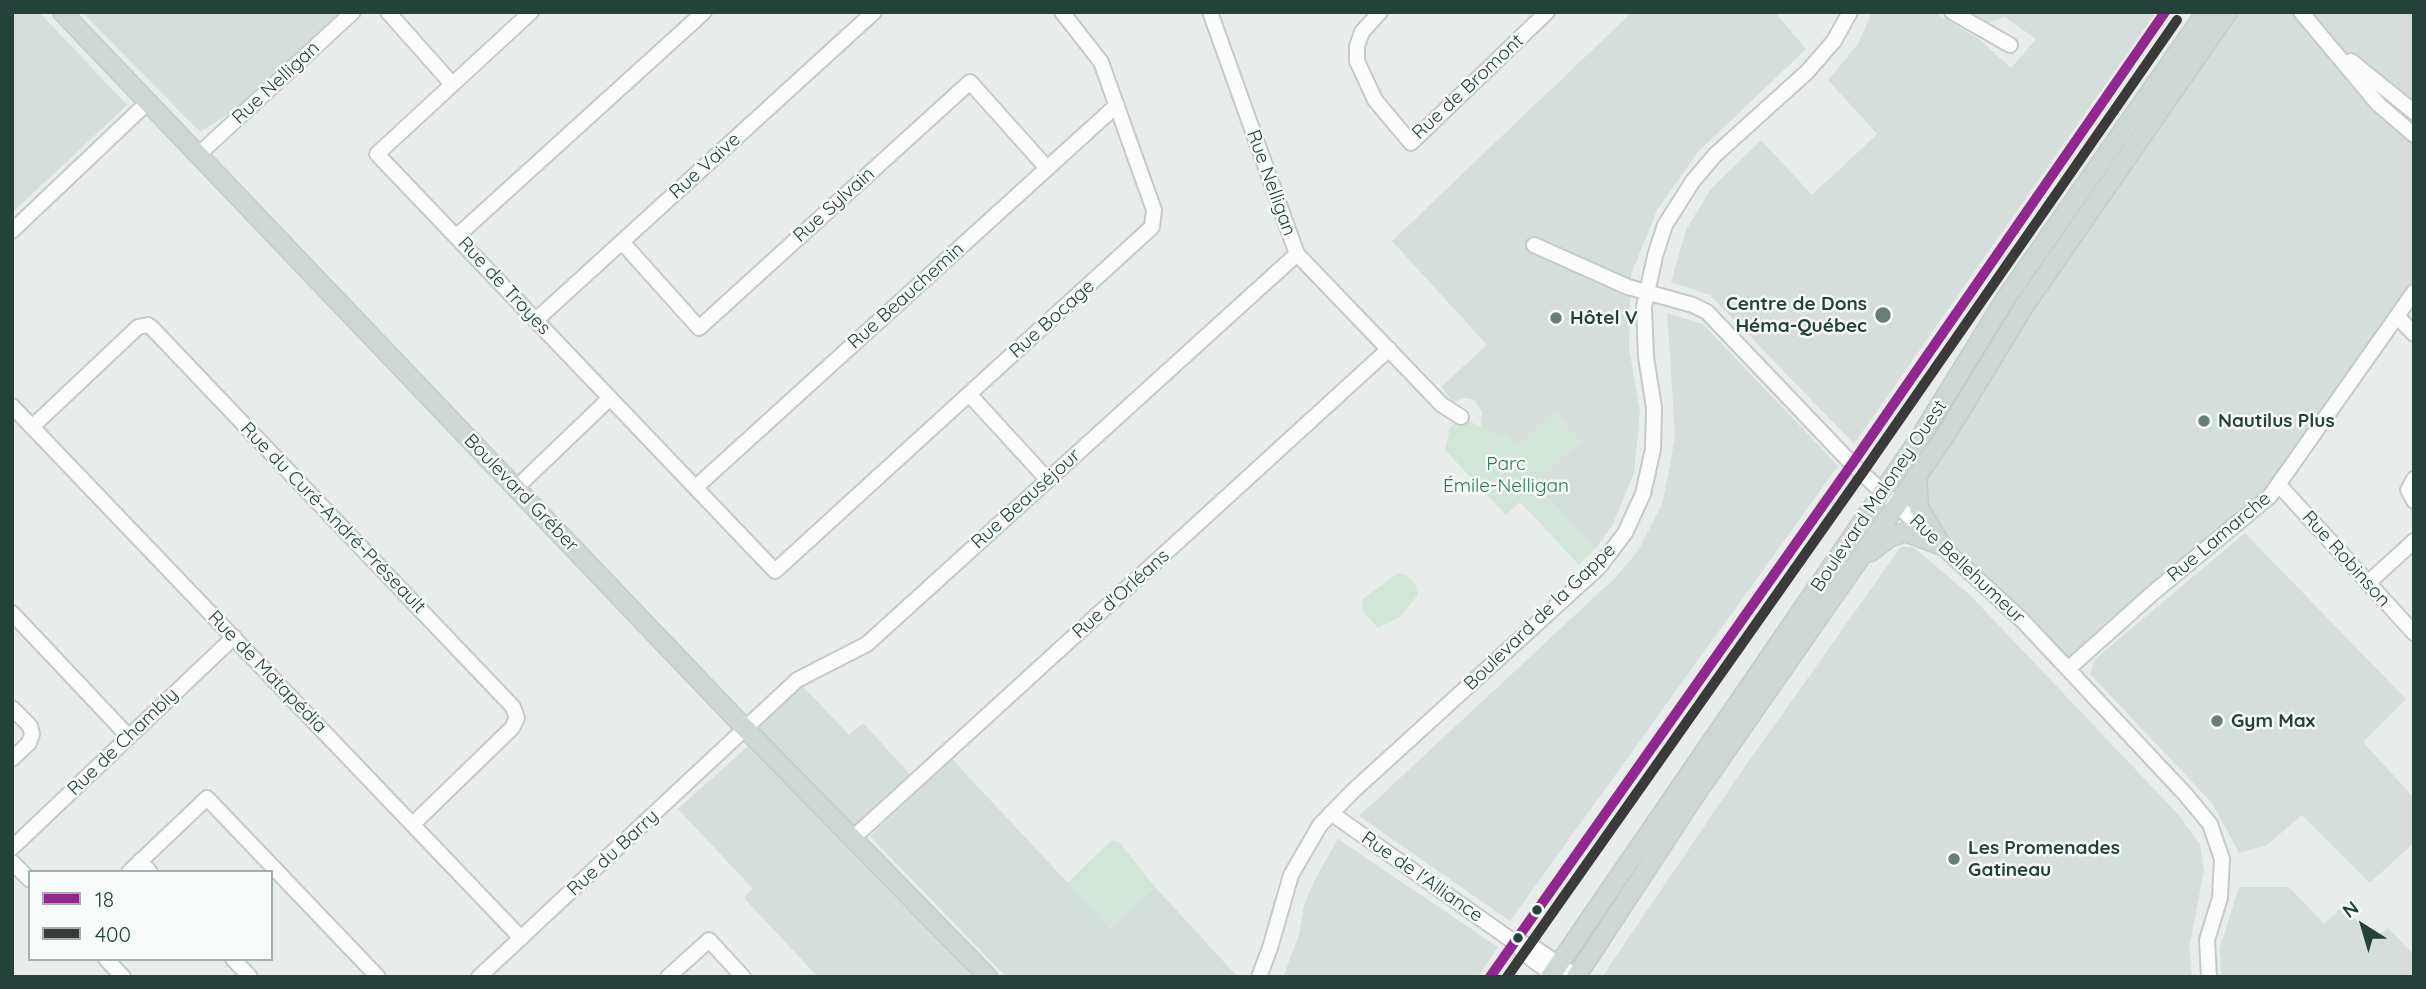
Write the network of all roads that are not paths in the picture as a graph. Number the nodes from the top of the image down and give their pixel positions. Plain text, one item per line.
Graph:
1 (62, 12) edge
2 (353, 12) edge
3 (388, 12) edge
4 (531, 12) edge
5 (704, 12) edge
6 (874, 12) edge
7 (1062, 12) edge
8 (1210, 12) edge
9 (1380, 12) edge
10 (1547, 12) edge
11 (1850, 12) edge
12 (1952, 12) edge
13 (2206, 12) edge
14 (2301, 12) edge
15 (2230, 15) edge
16 (2010, 45) dead end
17 (2331, 46) junction
18 (452, 84) junction
19 (147, 103) junction
20 (1117, 104) junction
21 (2414, 112) edge
22 (2414, 135) edge
23 (198, 155) junction
24 (1046, 167) junction
25 (2072, 203) junction
26 (2088, 215) junction
27 (12, 231) edge
28 (457, 236) junction
29 (622, 242) junction
30 (1534, 245) dead end
31 (1297, 254) junction
32 (1646, 293) junction
33 (2413, 296) edge
34 (2397, 316) junction
35 (536, 320) junction
36 (2414, 334) edge
37 (1389, 349) junction
38 (969, 394) junction
39 (610, 398) junction
40 (12, 406) edge
41 (1461, 417) dead end
42 (32, 427) junction
43 (1917, 475) junction
44 (1047, 479) junction
45 (2414, 479) edge
46 (2279, 485) junction
47 (695, 487) junction
48 (516, 488) junction
49 (1884, 491) junction
50 (2414, 501) edge
51 (1897, 505) junction
52 (2414, 541) edge
53 (1942, 546) junction
54 (1855, 565) junction
55 (775, 571) joint
56 (2368, 583) junction
57 (15, 621) edge
58 (2414, 633) edge
59 (234, 636) junction
60 (2067, 669) junction
61 (12, 708) edge
62 (747, 730) junction
63 (129, 737) junction
64 (12, 759) edge
65 (1331, 813) junction
66 (413, 824) junction
67 (853, 838) junction
68 (12, 848) edge
69 (12, 862) edge
70 (145, 866) edge
71 (28, 878) edge
72 (521, 938) junction
73 (108, 961) edge
74 (235, 961) edge
75 (1554, 973) edge
76 (986, 975) edge
77 (1576, 976) edge
78 (123, 977) edge
79 (250, 977) edge
80 (378, 977) edge
81 (479, 977) edge
82 (668, 977) edge
83 (743, 977) edge
84 (1259, 977) edge
85 (2209, 977) edge

1 - 19 main road, Boulevard Gréber
2 - 23 street, Rue Nelligan
3 - 18 street
4 - 18 street, Rue de Troyes
5 - 28 street
6 - 29 street, Rue Vaive
7 - 20 street, Rue Bocage
8 - 31 street, Rue Nelligan
9 - 10 street, Rue de Bromont
11 - 32 street, Boulevard de la Gappe
12 - 16 street
13 - 25 main road, Boulevard Maloney Ouest
14 - 17 street
15 - 26 main road, Boulevard Maloney Ouest
17 - 21 street
17 - 22 street
18 - 28 street, Rue de Troyes
19 - 23 main road, Boulevard Gréber
19 - 27 street
20 - 24 street, Rue Beauchemin
20 - 38 street, Rue Bocage
23 - 48 main road, Boulevard Gréber
24 - 29 street, Rue Sylvain
24 - 47 street, Rue Beauchemin
25 - 26 main road
25 - 49 main road, Boulevard Maloney Ouest
26 - 43 main road, Boulevard Maloney Ouest
28 - 35 street, Rue de Troyes
29 - 35 street, Rue Vaive
30 - 32 street, Rue Bellehumeur
31 - 37 street, Rue Nelligan
31 - 44 street, Rue Beauséjour
32 - 49 street, Rue Bellehumeur
32 - 65 street, Boulevard de la Gappe
33 - 34 street, Rue Lamarche
34 - 36 street
34 - 46 street, Rue Lamarche
35 - 39 street, Rue de Troyes
37 - 41 street, Rue Nelligan
37 - 67 street, Rue d'Orléans
38 - 44 street
38 - 55 street, Rue Bocage
39 - 47 street, Rue de Troyes
39 - 48 street
40 - 42 street, Rue de Matapédia
42 - 59 street, Rue de Matapédia
42 - 66 street, Rue du Curé-André-Préseault
43 - 51 main road, Boulevard Maloney Ouest
43 - 53 main road
44 - 62 street, Rue Beauséjour
45 - 50 street
46 - 56 street, Rue Robinson
46 - 60 street, Rue Lamarche
47 - 55 street, Rue de Troyes
48 - 62 main road, Boulevard Gréber
49 - 51 street, Rue Bellehumeur
49 - 75 main road, Boulevard Maloney Ouest
51 - 53 street, Rue Bellehumeur
51 - 54 main road, Boulevard Maloney Ouest
52 - 56 street
53 - 54 main road
53 - 60 street, Rue Bellehumeur
54 - 77 main road, Boulevard Maloney Ouest
56 - 58 street, Rue Robinson
57 - 63 street
59 - 63 street, Rue de Chambly
59 - 66 street, Rue de Matapédia
60 - 85 street, Rue Bellehumeur
61 - 64 street
62 - 67 main road, Boulevard Gréber
62 - 72 street, Rue du Barry
63 - 68 street, Rue de Chambly
65 - 75 street, Rue de l'Alliance
65 - 84 street, Boulevard de la Gappe
66 - 72 street, Rue de Matapédia
67 - 76 main road, Boulevard Gréber
69 - 71 street
70 - 80 street
72 - 81 street, Rue du Barry
73 - 78 street
74 - 79 street
75 - 77 street, Rue de l'Alliance
82 - 83 street

